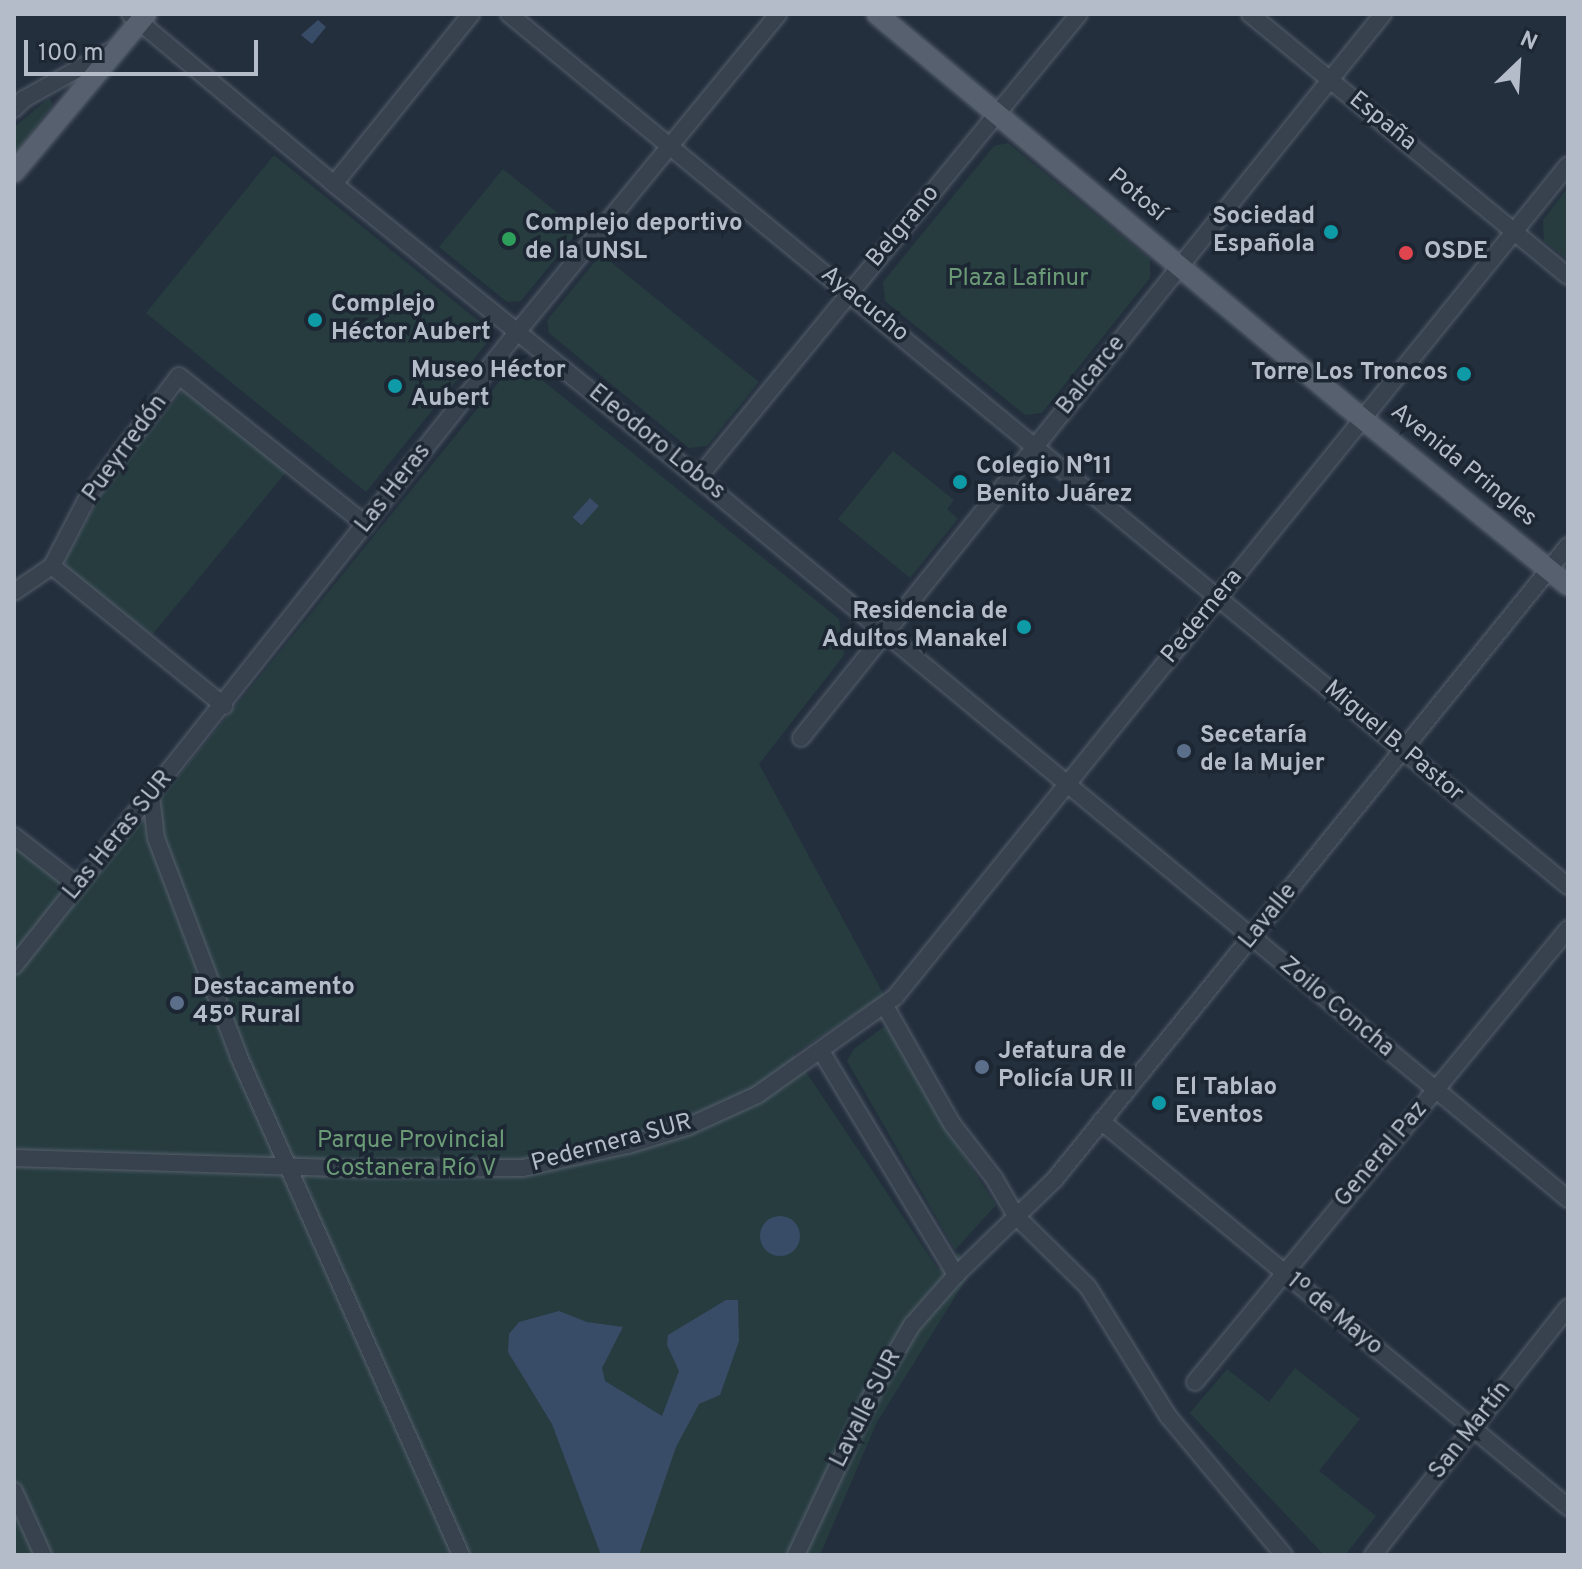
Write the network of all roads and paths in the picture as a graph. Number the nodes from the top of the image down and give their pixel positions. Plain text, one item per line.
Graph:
1 (471, 14) edge
2 (509, 14) edge
3 (778, 14) edge
4 (877, 14) edge
5 (1079, 14) edge
6 (1250, 14) edge
7 (1383, 14) edge
8 (139, 16) edge
9 (115, 48) junction
10 (1329, 79) junction
11 (14, 109) edge
12 (996, 114) junction
13 (669, 148) junction
14 (1568, 165) edge
15 (14, 172) edge
16 (334, 184) junction
17 (1514, 231) junction
18 (1180, 267) junction
19 (1568, 276) edge
20 (850, 293) junction
21 (518, 331) junction
22 (1362, 418) junction
23 (1036, 446) junction
24 (698, 478) junction
25 (366, 525) junction
26 (1568, 546) edge
27 (52, 566) junction
28 (1549, 570) junction
29 (1568, 585) edge
30 (14, 592) edge
31 (1219, 596) junction
32 (886, 634) junction
33 (224, 706) junction
34 (801, 738) dead end
35 (1402, 751) junction
36 (1069, 784) junction
37 (151, 796) junction
38 (14, 836) edge
39 (78, 886) junction
40 (1568, 886) edge
41 (1568, 929) edge
42 (1252, 939) junction
43 (14, 966) edge
44 (885, 1006) junction
45 (821, 1051) junction
46 (1437, 1091) junction
47 (1101, 1121) junction
48 (14, 1158) edge
49 (289, 1166) junction
50 (1568, 1199) edge
51 (1016, 1216) junction
52 (1282, 1272) junction
53 (956, 1275) junction
54 (1568, 1307) edge
55 (1195, 1382) dead end
56 (1473, 1429) junction
57 (14, 1491) edge
58 (1568, 1507) edge
59 (43, 1555) edge
60 (461, 1555) edge
61 (796, 1555) edge
62 (1284, 1555) edge
63 (1373, 1555) edge

1 - 16 street
2 - 13 street, Ayacucho
3 - 13 street, Las Heras
4 - 12 main road, Potosí
5 - 12 street, Belgrano
6 - 10 street, España
7 - 10 street, Balcarce
8 - 9 main road
8 - 16 street, Eleodoro Lobos
9 - 11 street
9 - 15 main road
10 - 17 street, España
10 - 18 street, Balcarce
12 - 18 main road, Potosí
12 - 20 street, Belgrano
13 - 20 street, Ayacucho
13 - 21 street, Las Heras
14 - 17 street, Pedernera
16 - 21 street, Eleodoro Lobos
17 - 19 street, España
17 - 22 street, Pedernera
18 - 22 main road, Potosí
18 - 23 street, Balcarce
20 - 23 street, Ayacucho
20 - 24 street, Belgrano
21 - 24 street, Eleodoro Lobos
21 - 25 street, Las Heras
22 - 28 main road, Avenida Pringles
22 - 31 street, Pedernera
23 - 31 street, Ayacucho
23 - 32 street, Balcarce
24 - 32 street, Eleodoro Lobos
25 - 27 street, Pueyrredón
25 - 33 street, Las Heras
26 - 28 street, Lavalle
27 - 30 street
27 - 33 street
28 - 29 main road, Avenida Pringles
28 - 35 street, Lavalle
31 - 35 street, Miguel B. Pastor
31 - 36 street, Pedernera
32 - 34 street, Balcarce
32 - 36 street, Eleodoro Lobos
33 - 37 street, Las Heras SUR
35 - 40 street, Miguel B. Pastor
35 - 42 street, Lavalle
36 - 42 street, Zoilo Concha
36 - 44 street, Pedernera
37 - 39 street, Las Heras SUR
37 - 49 street
38 - 39 street
39 - 43 street, Las Heras SUR
41 - 46 street, General Paz
42 - 46 street, Zoilo Concha
42 - 47 street, Lavalle
44 - 45 street, Pedernera
44 - 51 street
45 - 49 street, Pedernera SUR
45 - 53 street
46 - 50 street, Zoilo Concha
46 - 52 street, General Paz
47 - 51 street, Lavalle
47 - 52 street, 1º de Mayo
48 - 49 street, Pedernera SUR
49 - 60 street
51 - 53 street, Lavalle
51 - 62 street
52 - 55 street, General Paz
52 - 56 street, 1º de Mayo
53 - 61 street, Lavalle SUR
54 - 56 street, San Martín
56 - 58 street, 1º de Mayo
56 - 63 street, San Martín
57 - 59 street

